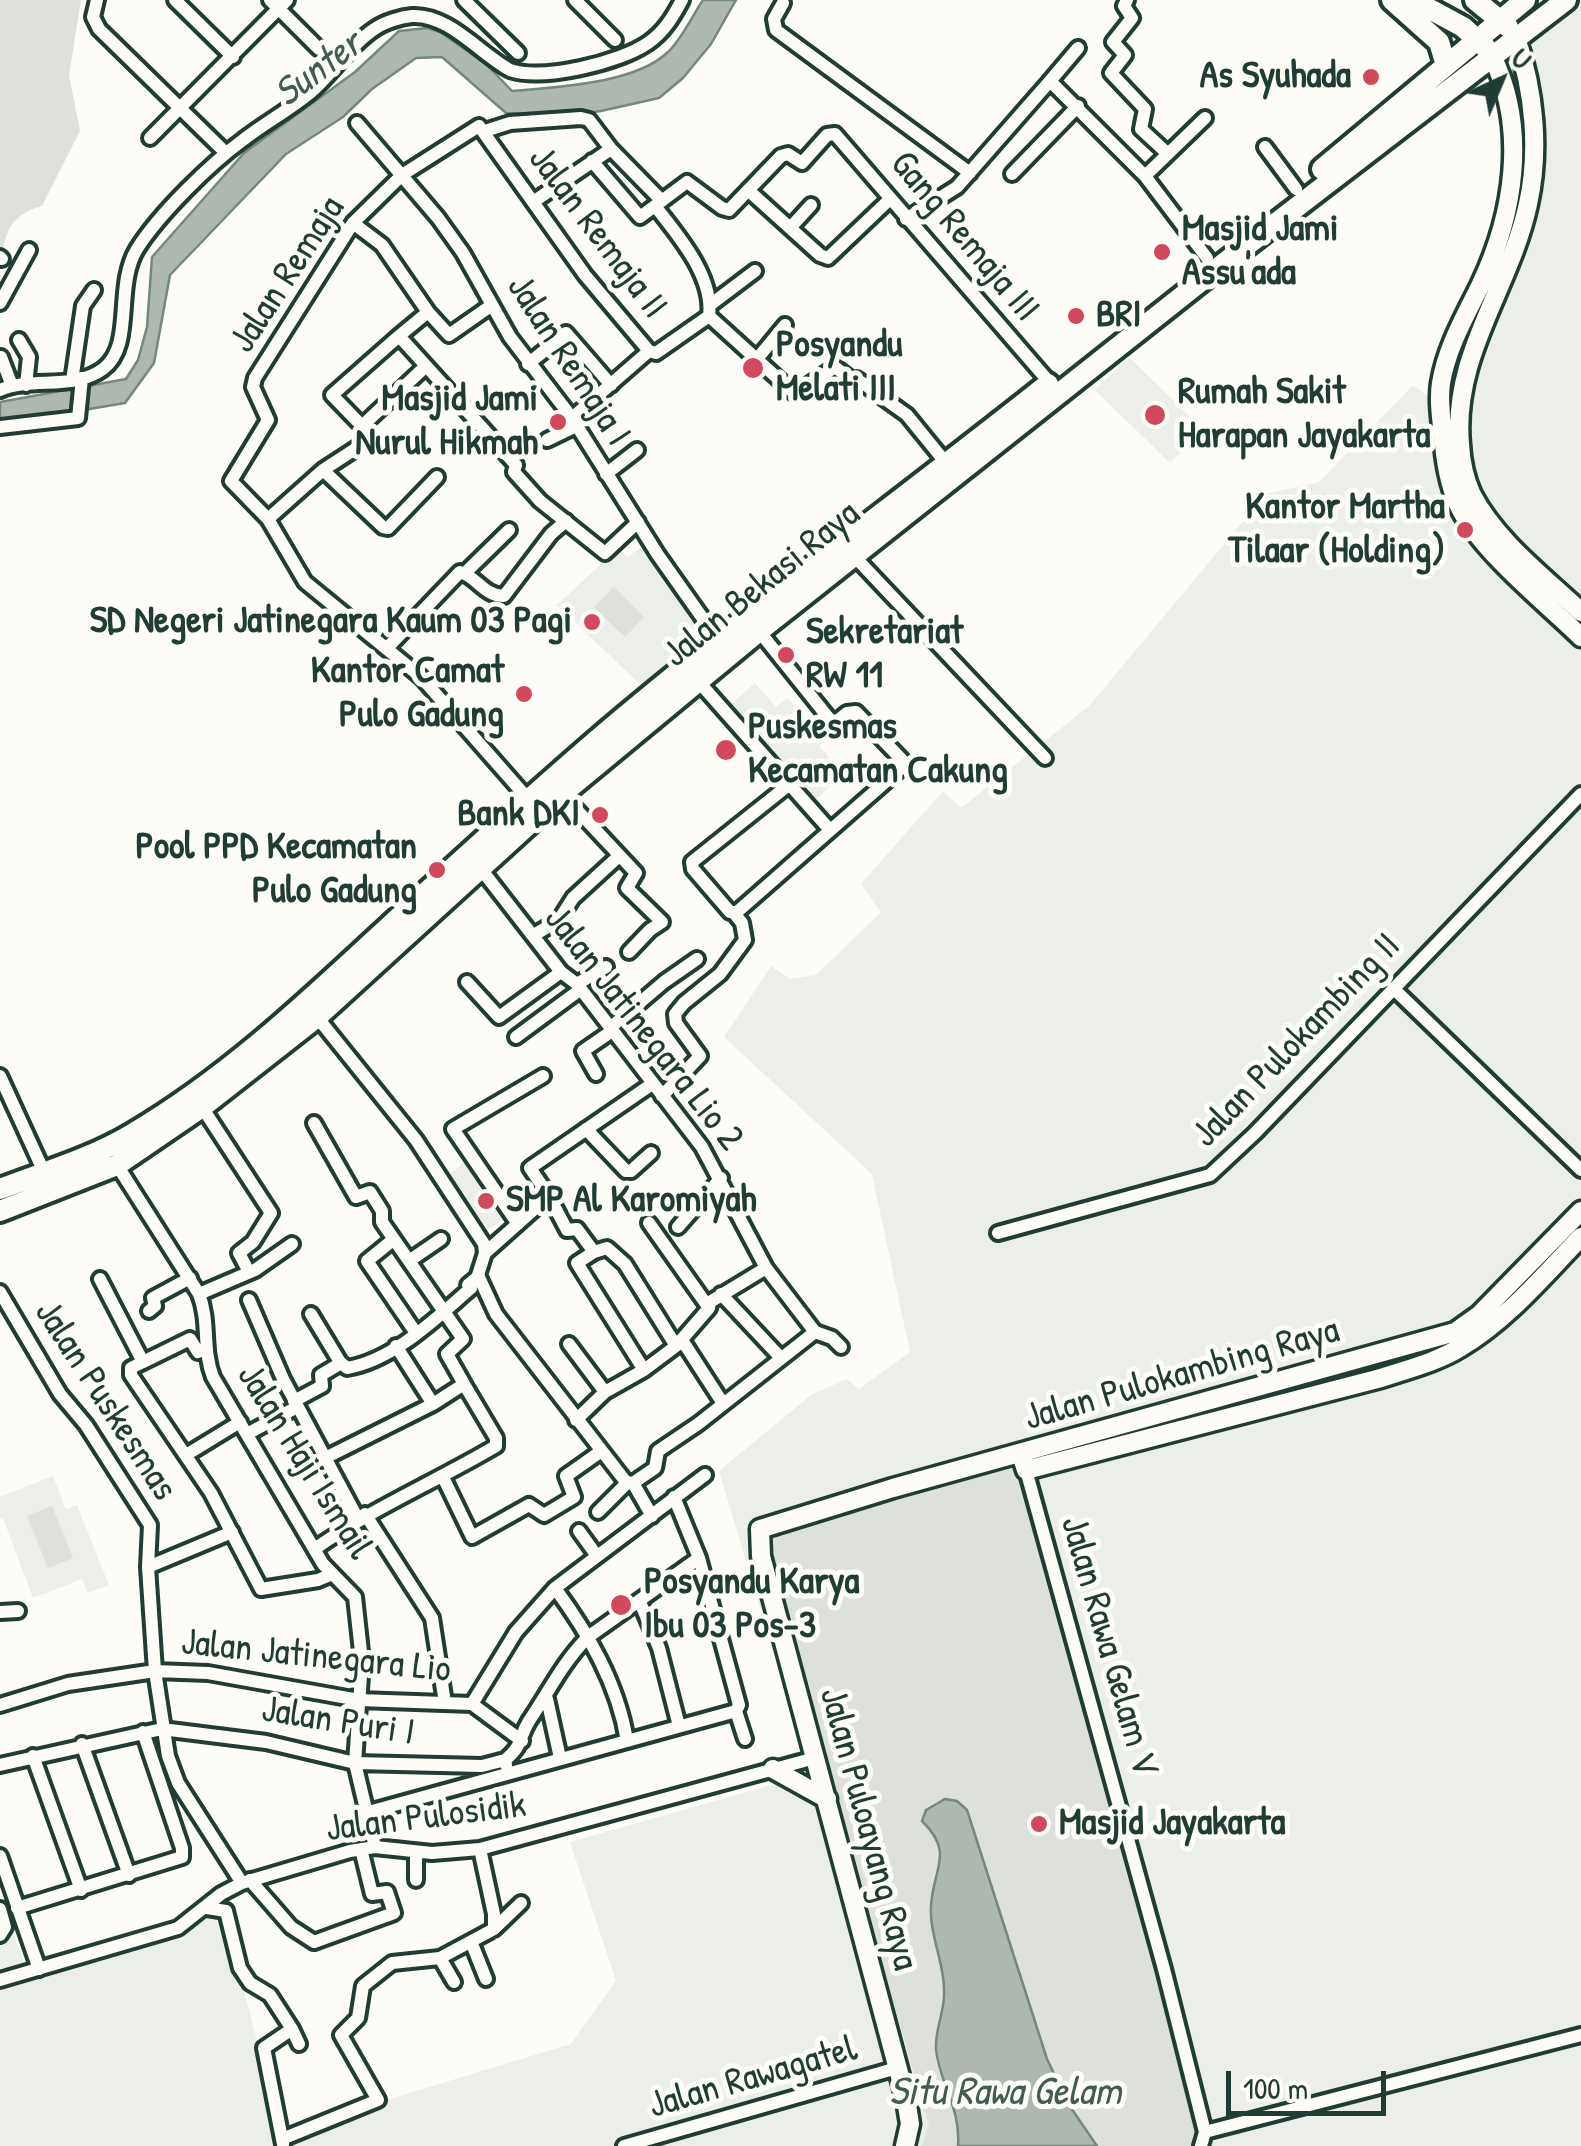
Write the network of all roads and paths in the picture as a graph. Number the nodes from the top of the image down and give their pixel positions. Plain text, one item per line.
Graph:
1 (97, 0) edge
2 (175, 0) edge
3 (464, 0) edge
4 (574, 0) edge
5 (682, 0) edge
6 (1127, 0) edge
7 (1392, 0) edge
8 (1413, 0) edge
9 (1474, 0) edge
10 (1524, 0) edge
11 (1566, 0) edge
12 (278, 3) edge
13 (783, 3) dead end
14 (1501, 18) junction
15 (1477, 38) junction
16 (1516, 38) junction
17 (615, 40) dead end
18 (1078, 48) dead end
19 (320, 49) dead end
20 (518, 52) dead end
21 (232, 56) junction
22 (1492, 56) junction
23 (1446, 65) junction
24 (1050, 81) junction
25 (1078, 106) junction
26 (183, 108) junction
27 (1205, 118) dead end
28 (357, 123) dead end
29 (1534, 124) junction
30 (1513, 128) junction
31 (484, 129) junction
32 (150, 138) dead end
33 (1265, 147) dead end
34 (611, 149) junction
35 (226, 153) junction
36 (1168, 154) junction
37 (1345, 160) junction
38 (592, 161) junction
39 (970, 174) junction
40 (1012, 174) dead end
41 (402, 175) junction
42 (1145, 176) junction
43 (1296, 189) junction
44 (748, 190) junction
45 (889, 200) junction
46 (533, 202) junction
47 (659, 203) junction
48 (811, 205) dead end
49 (906, 218) junction
50 (347, 226) junction
51 (790, 228) junction
52 (29, 250) dead end
53 (1207, 258) junction
54 (755, 272) dead end
55 (1490, 285) junction
56 (94, 290) dead end
57 (0, 303) edge
58 (492, 305) junction
59 (710, 310) junction
60 (428, 312) junction
61 (785, 325) dead end
62 (398, 336) junction
63 (19, 340) dead end
64 (650, 350) junction
65 (1, 357) edge
66 (757, 359) junction
67 (528, 364) junction
68 (426, 366) junction
69 (78, 381) junction
70 (1050, 382) junction
71 (611, 386) junction
72 (13, 387) edge
73 (574, 422) junction
74 (362, 426) junction
75 (0, 428) edge
76 (547, 440) dead end
77 (637, 450) dead end
78 (946, 463) junction
79 (323, 470) junction
80 (606, 474) junction
81 (437, 477) dead end
82 (268, 520) junction
83 (566, 520) junction
84 (638, 522) junction
85 (510, 530) dead end
86 (854, 556) junction
87 (465, 573) junction
88 (1572, 612) edge
89 (759, 631) junction
90 (1581, 637) edge
91 (718, 640) junction
92 (388, 648) junction
93 (698, 682) junction
94 (1045, 758) dead end
95 (791, 783) junction
96 (562, 794) junction
97 (1581, 794) edge
98 (529, 800) junction
99 (830, 830) junction
100 (619, 856) junction
101 (481, 869) junction
102 (734, 913) junction
103 (534, 935) junction
104 (629, 952) dead end
105 (697, 960) dead end
106 (606, 967) dead end
107 (561, 972) junction
108 (468, 982) dead end
109 (579, 987) junction
110 (1394, 988) junction
111 (317, 1017) junction
112 (611, 1029) junction
113 (516, 1037) dead end
114 (596, 1074) dead end
115 (0, 1076) edge
116 (543, 1076) dead end
117 (652, 1084) junction
118 (662, 1096) junction
119 (202, 1108) junction
120 (314, 1123) dead end
121 (586, 1129) junction
122 (651, 1154) dead end
123 (117, 1165) junction
124 (1581, 1170) edge
125 (44, 1172) junction
126 (720, 1178) junction
127 (0, 1190) edge
128 (549, 1196) junction
129 (0, 1211) edge
130 (1581, 1211) edge
131 (650, 1223) dead end
132 (518, 1224) junction
133 (678, 1227) dead end
134 (998, 1233) dead end
135 (1581, 1237) edge
136 (394, 1239) junction
137 (441, 1239) dead end
138 (292, 1244) dead end
139 (594, 1252) junction
140 (485, 1253) junction
141 (408, 1261) junction
142 (766, 1268) junction
143 (249, 1272) junction
144 (479, 1276) junction
145 (190, 1278) junction
146 (100, 1279) dead end
147 (0, 1292) edge
148 (199, 1294) junction
149 (721, 1294) junction
150 (249, 1300) dead end
151 (709, 1308) junction
152 (150, 1311) dead end
153 (444, 1311) junction
154 (311, 1314) dead end
155 (814, 1332) junction
156 (416, 1333) junction
157 (679, 1343) junction
158 (569, 1344) dead end
159 (396, 1346) junction
160 (841, 1347) dead end
161 (205, 1349) junction
162 (781, 1358) junction
163 (143, 1362) junction
164 (341, 1363) junction
165 (644, 1370) junction
166 (1312, 1372) junction
167 (464, 1384) junction
168 (605, 1392) junction
169 (1316, 1394) junction
170 (722, 1402) junction
171 (296, 1404) junction
172 (432, 1404) junction
173 (576, 1420) junction
174 (243, 1428) junction
175 (600, 1452) junction
176 (186, 1455) junction
177 (324, 1459) junction
178 (1024, 1462) junction
179 (705, 1476) dead end
180 (442, 1477) junction
181 (630, 1483) junction
182 (674, 1497) junction
183 (598, 1512) dead end
184 (361, 1516) junction
185 (652, 1516) junction
186 (760, 1529) joint
187 (579, 1531) dead end
188 (232, 1532) junction
189 (316, 1548) junction
190 (597, 1556) junction
191 (699, 1558) junction
192 (148, 1567) junction
193 (330, 1575) junction
194 (555, 1588) junction
195 (640, 1602) junction
196 (18, 1611) dead end
197 (0, 1612) edge
198 (588, 1637) junction
199 (155, 1671) junction
200 (547, 1699) junction
201 (359, 1700) junction
202 (446, 1703) junction
203 (472, 1704) junction
204 (0, 1705) edge
205 (736, 1710) junction
206 (679, 1726) junction
207 (162, 1729) junction
208 (143, 1732) junction
209 (745, 1739) dead end
210 (627, 1740) junction
211 (522, 1741) junction
212 (82, 1744) junction
213 (33, 1756) junction
214 (560, 1758) junction
215 (815, 1758) junction
216 (0, 1764) edge
217 (356, 1764) junction
218 (466, 1766) junction
219 (507, 1766) junction
220 (774, 1769) junction
221 (471, 1783) junction
222 (826, 1799) junction
223 (365, 1813) junction
224 (368, 1848) junction
225 (480, 1849) junction
226 (416, 1852) junction
227 (0, 1856) edge
228 (128, 1875) junction
229 (416, 1880) dead end
230 (246, 1882) junction
231 (81, 1890) junction
232 (388, 1892) joint
233 (521, 1904) dead end
234 (17, 1908) junction
235 (207, 1908) junction
236 (0, 1910) edge
237 (494, 1929) junction
238 (0, 1935) edge
239 (472, 1944) junction
240 (440, 1958) junction
241 (39, 1969) junction
242 (486, 1979) dead end
243 (0, 1980) edge
244 (454, 1982) dead end
245 (292, 2029) junction
246 (1581, 2035) edge
247 (299, 2044) dead end
248 (897, 2068) junction
249 (1203, 2139) edge
250 (283, 2142) edge
251 (624, 2146) edge
252 (905, 2146) edge

1 - 26 street
2 - 21 street
3 - 20 street
4 - 17 street
5 - 35 street
6 - 36 street
7 - 23 main road
8 - 15 main road
9 - 14 main road
10 - 14 main road, Jalan Bekasi Raya
11 - 16 main road, Jalan Bekasi Raya
12 - 19 street
12 - 21 street
13 - 39 street
14 - 15 main road, Jalan Bekasi Raya
14 - 16 main road
15 - 22 main road
15 - 23 main road, Jalan Bekasi Raya
16 - 22 main road, Jalan Bekasi Raya
16 - 29 street
18 - 24 street
21 - 26 street
22 - 30 street
22 - 37 main road, Jalan Bekasi Raya
23 - 37 main road, Jalan Bekasi Raya
24 - 25 street
24 - 39 street
25 - 40 street
25 - 42 street
26 - 32 street
26 - 35 street
27 - 36 street
28 - 41 street, Jalan Remaja I
29 - 30 street
29 - 55 street
30 - 55 street
31 - 34 street, Jalan Remaja
31 - 41 street, Jalan Remaja
31 - 46 street, Jalan Remaja II
33 - 43 street
34 - 38 street
34 - 47 street
35 - 69 street
36 - 42 street
37 - 43 main road, Jalan Bekasi Raya
37 - 86 main road, Jalan Bekasi Raya
38 - 46 street
38 - 47 street
39 - 49 street
41 - 50 street, Jalan Remaja
41 - 58 street, Jalan Remaja I
42 - 53 street
43 - 53 main road, Jalan Bekasi Raya
44 - 45 street, Gang Remaja III
44 - 47 street
44 - 51 street
45 - 49 street, Gang Remaja III
45 - 51 street
46 - 64 street, Jalan Remaja II
47 - 59 street
48 - 51 street
49 - 70 street, Gang Remaja III
50 - 60 street
50 - 82 street, Jalan Remaja
52 - 57 street
53 - 70 main road, Jalan Bekasi Raya
54 - 59 street
55 - 88 street
56 - 69 street
58 - 60 street
58 - 67 street, Jalan Remaja I
59 - 64 street, Jalan Remaja II
59 - 66 street, Jalan Remaja II
60 - 62 street
61 - 66 street
62 - 68 street
62 - 74 street
63 - 72 street
64 - 71 street
65 - 72 street
66 - 78 street, Jalan Remaja II
67 - 71 street
67 - 73 street, Jalan Remaja I
68 - 74 street
68 - 83 street
69 - 72 street
69 - 75 street
70 - 78 main road, Jalan Bekasi Raya
71 - 73 street
73 - 76 street
73 - 80 street, Jalan Remaja I
74 - 79 street
77 - 80 street
78 - 91 main road, Jalan Bekasi Raya
79 - 81 street
79 - 82 street
80 - 84 street, Jalan Remaja I
82 - 92 street, Jalan Remaja
83 - 84 street
83 - 87 street
84 - 91 street, Jalan Remaja I
85 - 87 street
86 - 89 main road, Jalan Bekasi Raya
86 - 94 street
87 - 92 street
88 - 90 street
89 - 93 main road, Jalan Bekasi Raya
89 - 99 street
91 - 98 main road, Jalan Bekasi Raya
92 - 98 street, Jalan Remaja
93 - 95 street
93 - 96 main road, Jalan Bekasi Raya
95 - 99 street
95 - 102 street
96 - 100 street
96 - 101 main road, Jalan Bekasi Raya
97 - 110 street, Jalan Pulokambing II
98 - 125 main road, Jalan Bekasi Raya
99 - 102 street
100 - 103 street
100 - 104 street
101 - 103 street, Jalan Jatinegara Lio 2
101 - 111 main road, Jalan Bekasi Raya
102 - 118 street
103 - 107 street, Jalan Jatinegara Lio 2
105 - 112 street
106 - 109 street
107 - 108 street
107 - 109 street, Jalan Jatinegara Lio 2
109 - 112 street, Jalan Jatinegara Lio 2
109 - 113 street
110 - 124 street
110 - 134 street, Jalan Pulokambing II
111 - 119 main road, Jalan Bekasi Raya
111 - 140 street
112 - 114 street
112 - 117 street, Jalan Jatinegara Lio 2
115 - 125 street
116 - 132 street
117 - 118 street, Jalan Jatinegara Lio 2
117 - 121 street
118 - 126 street, Jalan Jatinegara Lio 2
119 - 123 main road, Jalan Bekasi Raya
119 - 143 street
120 - 136 street
121 - 122 street
121 - 128 street
123 - 129 main road, Jalan Bekasi Raya
123 - 145 street, Jalan Haji Ismail
125 - 127 main road, Jalan Bekasi Raya
126 - 133 street
126 - 142 street, Jalan Jatinegara Lio 2
128 - 132 street
128 - 139 street
130 - 166 street, Jalan Pulokambing Raya
131 - 151 street
132 - 140 street
135 - 169 street, Jalan Pulokambing Raya
136 - 141 street
136 - 156 street
137 - 141 street
138 - 143 street
139 - 157 street
139 - 165 street
140 - 144 street
141 - 153 street
142 - 149 street
142 - 155 street, Jalan Jatinegara Lio 2
143 - 148 street
144 - 153 street
144 - 173 street
145 - 148 street, Jalan Haji Ismail
145 - 152 street
146 - 163 street
147 - 192 street, Jalan Puskesmas
148 - 161 street, Jalan Haji Ismail
149 - 151 street
149 - 162 street
150 - 171 street
151 - 157 street
153 - 156 street
153 - 167 street
154 - 164 street
155 - 160 street, Jalan Jatinegara Lio 2
155 - 162 street
156 - 159 street
157 - 165 street
157 - 170 street
158 - 168 street
159 - 164 street
159 - 172 street
161 - 163 street
161 - 174 street, Jalan Haji Ismail
162 - 170 street
163 - 176 street
164 - 171 street
165 - 168 street
166 - 169 street
166 - 178 street, Jalan Pulokambing Raya
167 - 172 street
167 - 180 street
168 - 173 street
169 - 178 street, Jalan Pulokambing Raya
170 - 181 street
171 - 174 street
171 - 177 street
172 - 177 street
173 - 175 street
174 - 176 street
174 - 189 street, Jalan Haji Ismail
175 - 180 street
175 - 181 street
176 - 188 street
177 - 184 street
178 - 186 street, Jalan Pulokambing Raya
178 - 249 street, Jalan Rawa Gelam V
179 - 182 street, Jalan Jatinegara Lio
180 - 184 street
181 - 183 street
181 - 185 street
182 - 185 street, Jalan Jatinegara Lio
182 - 191 street
184 - 189 street
184 - 202 street
185 - 190 street, Jalan Jatinegara Lio
186 - 215 street, Jalan Puloayang Raya
187 - 190 street
188 - 192 street
188 - 193 street
189 - 193 street, Jalan Haji Ismail
190 - 194 street, Jalan Jatinegara Lio
191 - 195 street
191 - 205 street
192 - 199 street, Jalan Puskesmas
193 - 201 street, Jalan Haji Ismail
194 - 198 street
194 - 203 street, Jalan Jatinegara Lio
195 - 198 street
195 - 206 street
196 - 197 street
198 - 200 street
198 - 210 street
199 - 201 street, Jalan Jatinegara Lio
199 - 204 street, Jalan Jatinegara Lio
199 - 207 street, Jalan Puskesmas
200 - 211 street
200 - 214 street
201 - 202 street, Jalan Jatinegara Lio
201 - 217 street, Jalan Haji Ismail
202 - 203 street, Jalan Jatinegara Lio
203 - 211 street, Jalan Jatinegara Lio
205 - 206 street
205 - 209 street
206 - 210 street
207 - 208 street, Jalan Puri I
207 - 217 street, Jalan Puri I
207 - 230 street, Jalan Puskesmas
208 - 212 street, Jalan Puri I
208 - 228 street
210 - 214 street
211 - 219 street
212 - 213 street, Jalan Puri I
212 - 228 street
213 - 216 street, Jalan Puri I
213 - 231 street
214 - 219 street
215 - 220 street, Jalan Pulosidik
215 - 222 street, Jalan Puloayang Raya
217 - 218 street, Jalan Puri I
217 - 223 street, Jalan Haji Ismail
218 - 219 street, Jalan Puri I
218 - 221 street
219 - 221 street
220 - 222 street
220 - 225 street, Jalan Pulosidik
221 - 223 street
222 - 248 street, Jalan Puloayang Raya
223 - 224 street, Jalan Haji Ismail
224 - 226 street, Jalan Pulosidik
224 - 230 street, Jalan Pulosidik
224 - 232 street, Jalan Haji Ismail
225 - 226 street, Jalan Pulosidik
225 - 237 street
226 - 229 street
227 - 234 street
228 - 231 street
230 - 232 street, Jalan Puskesmas
230 - 235 street, Jalan Pulosidik
231 - 234 street
233 - 237 street
234 - 241 street
235 - 241 street, Jalan Pulosidik
235 - 245 street
236 - 238 street
237 - 239 street
239 - 240 street
239 - 242 street
240 - 244 street
240 - 250 street
241 - 243 street, Jalan Pulosidik
245 - 247 street
245 - 250 street
246 - 249 street
248 - 251 street, Jalan Rawagatel
248 - 252 street, Jalan Puloayang Raya

